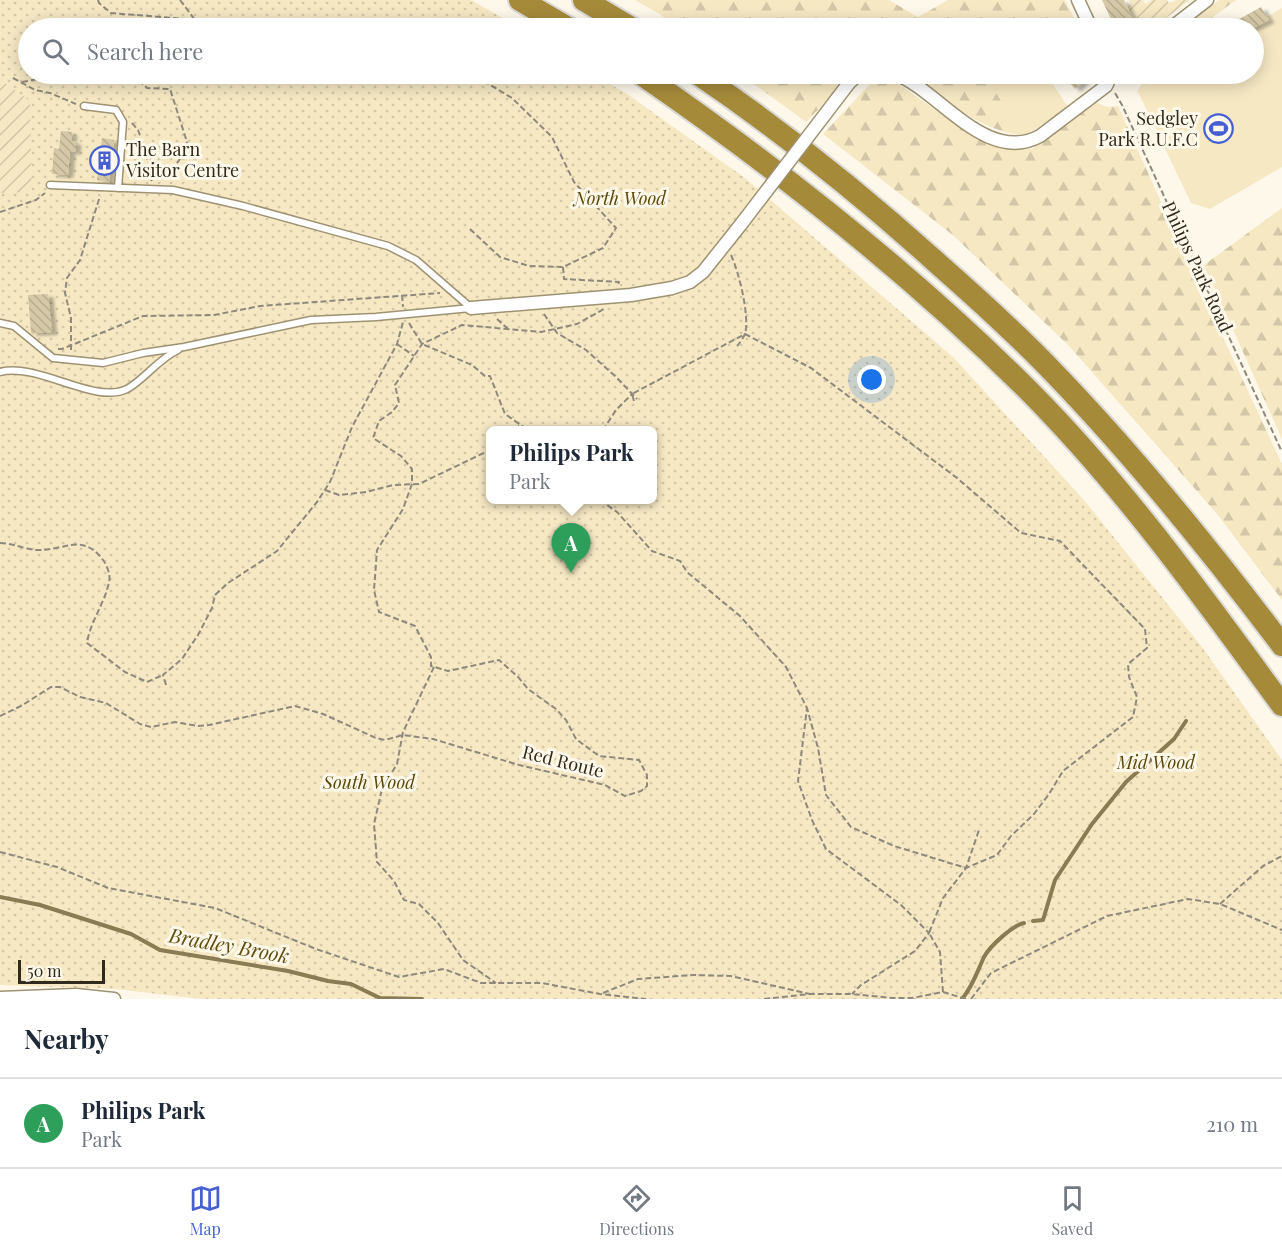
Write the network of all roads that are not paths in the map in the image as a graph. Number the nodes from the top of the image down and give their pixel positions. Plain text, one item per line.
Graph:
1 (520, 0) edge
2 (584, 0) edge
3 (1078, 0) edge
4 (1207, 0) edge
5 (551, 18) edge
6 (614, 18) edge
7 (1086, 18) edge
8 (1184, 18) edge
9 (655, 84) edge
10 (713, 84) edge
11 (848, 84) edge
12 (910, 84) edge
13 (1103, 84) edge
14 (84, 106) road end
15 (51, 185) road end
16 (118, 188) junction
17 (471, 308) junction
18 (0, 323) edge
19 (184, 347) junction
20 (0, 372) edge
21 (1282, 645) edge
22 (1282, 705) edge
23 (0, 998) edge
24 (114, 999) edge

1 - 5 highway
2 - 6 highway
3 - 7 street
4 - 8 street
9 - 22 highway
10 - 21 highway
11 - 17 street, bridge
12 - 13 street
14 - 16 lane
15 - 16 lane
16 - 17 lane
17 - 19 lane
18 - 19 lane
19 - 20 lane
23 - 24 street

